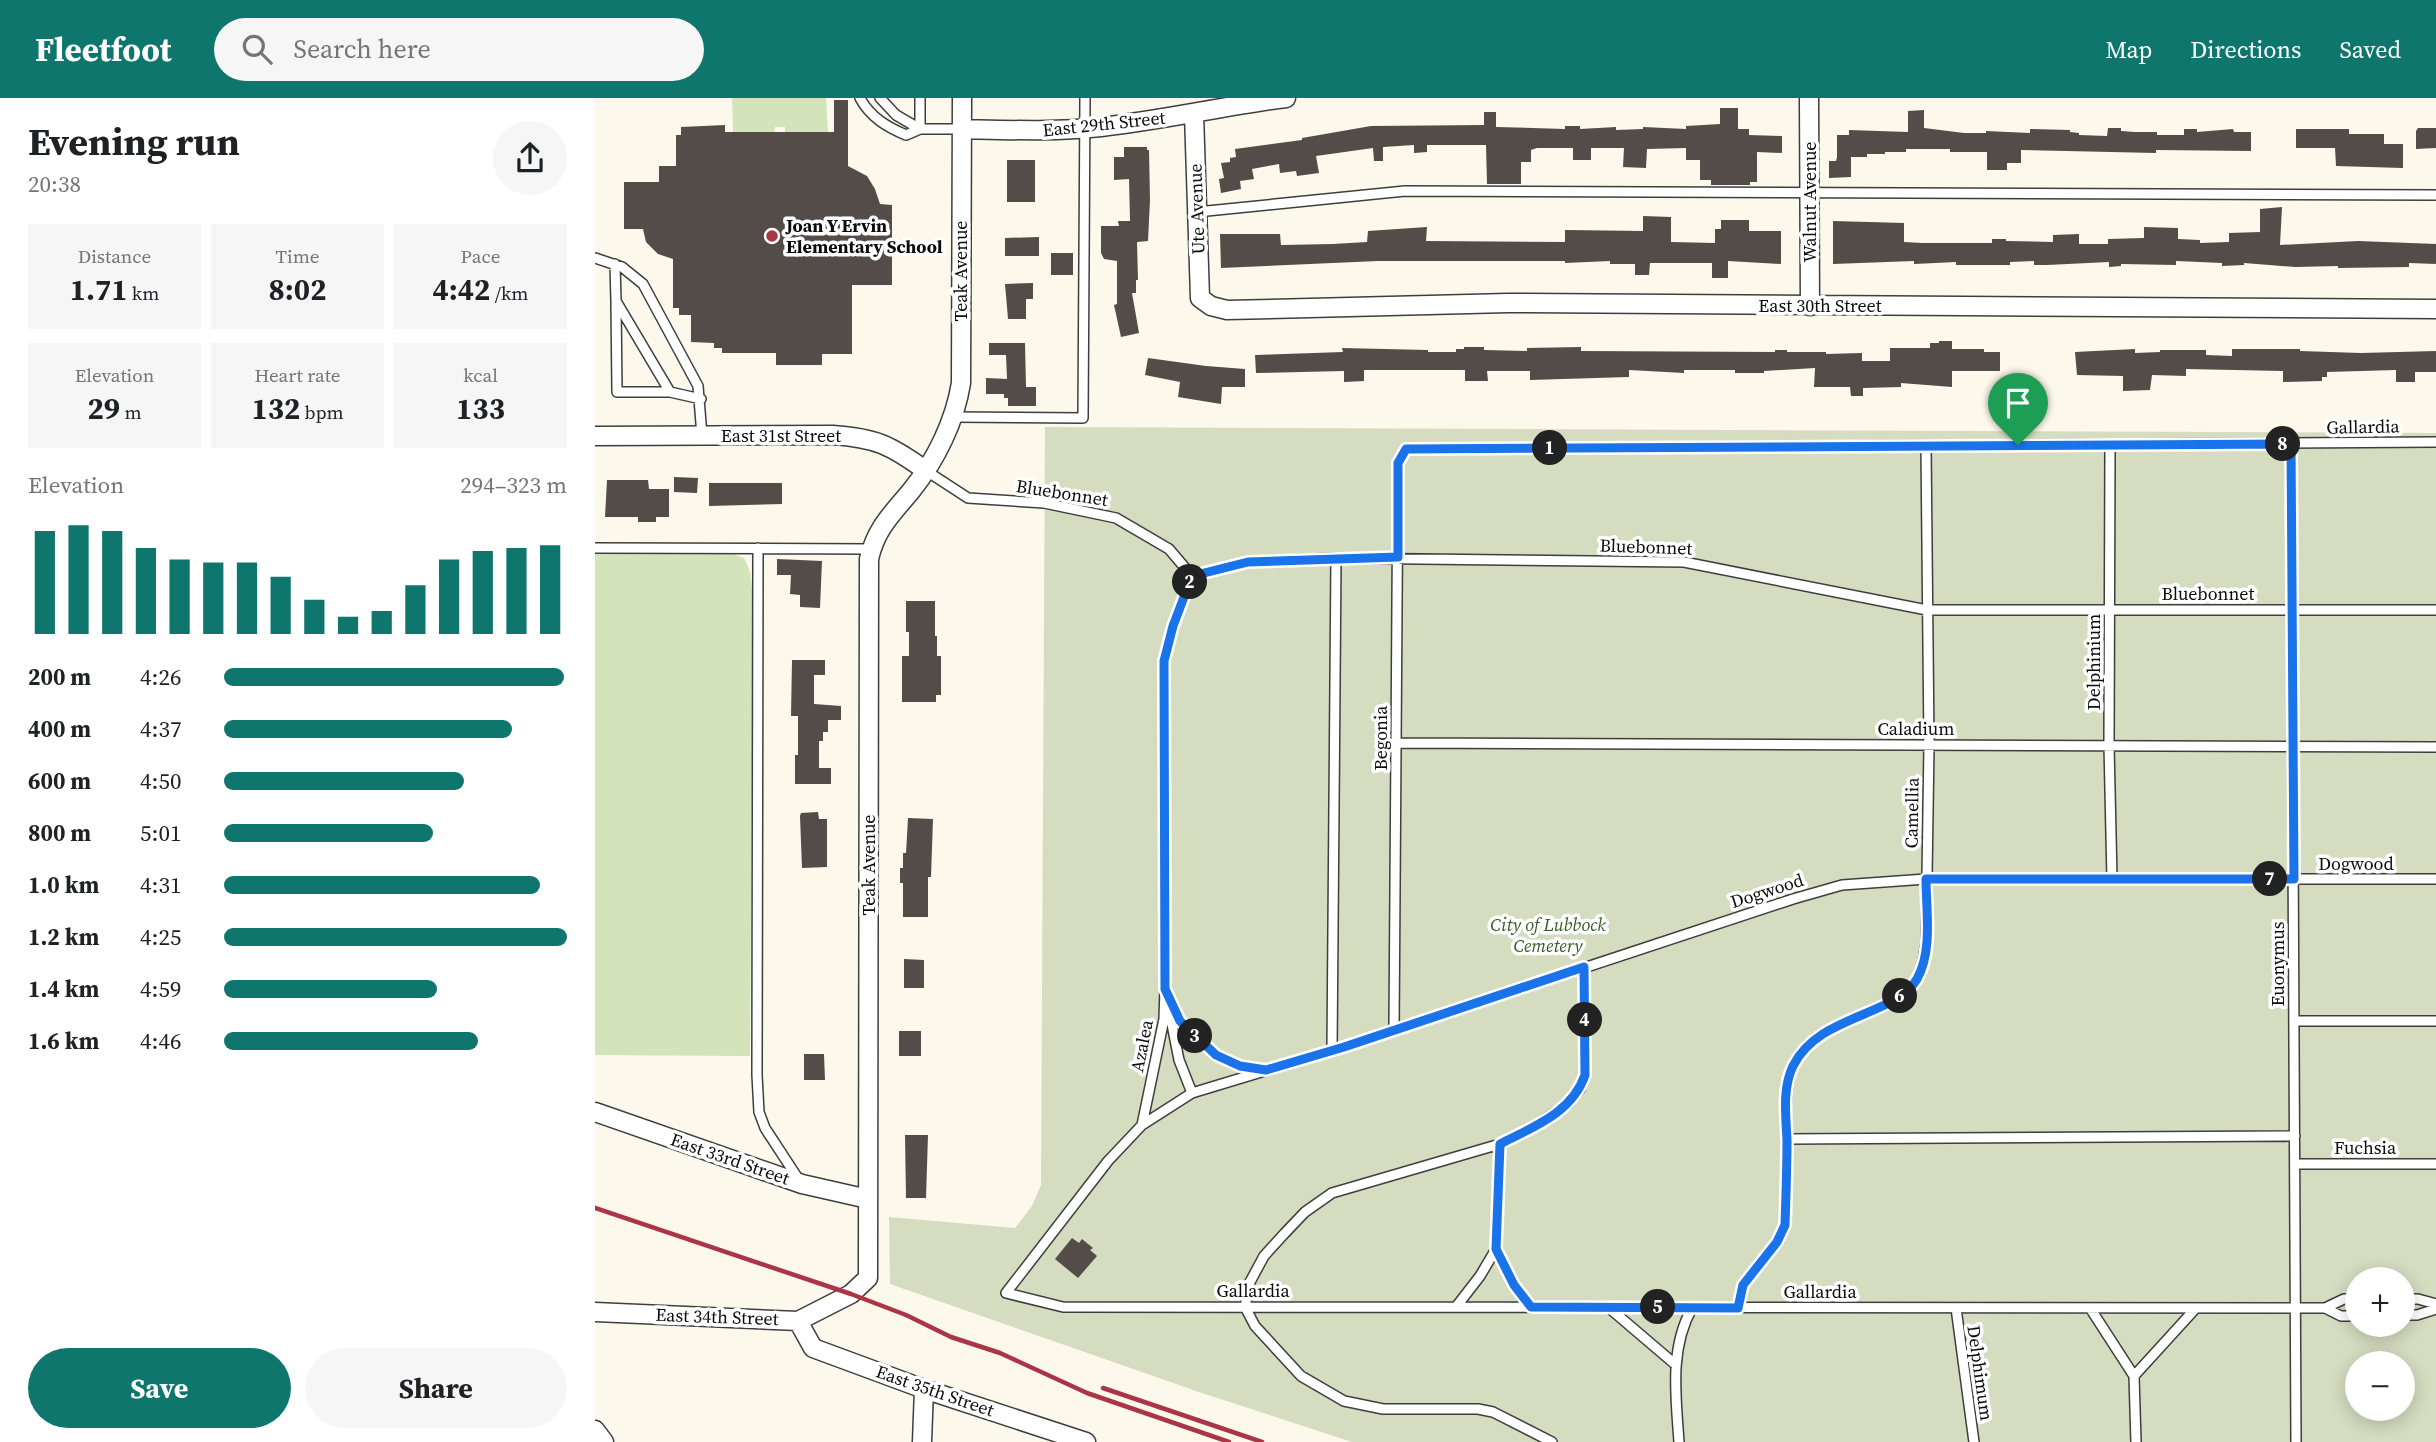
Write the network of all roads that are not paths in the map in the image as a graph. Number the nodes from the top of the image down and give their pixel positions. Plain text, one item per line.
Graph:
1 (860, 98) edge
2 (880, 98) edge
3 (919, 98) edge
4 (962, 98) edge
5 (1085, 98) edge
6 (1286, 98) edge
7 (1809, 98) edge
8 (1194, 114) junction
9 (919, 129) junction
10 (1084, 129) junction
11 (962, 130) junction
12 (1810, 193) junction
13 (2436, 195) edge
14 (1197, 212) junction
15 (595, 258) edge
16 (615, 264) junction
17 (616, 301) junction
18 (1205, 302) joint
19 (1810, 306) junction
20 (2436, 309) edge
21 (670, 392) junction
22 (701, 399) junction
23 (953, 417) junction
24 (595, 436) edge
25 (702, 436) junction
26 (2436, 442) edge
27 (2291, 444) junction
28 (2110, 445) junction
29 (1926, 446) junction
30 (1406, 449) joint
31 (925, 470) junction
32 (595, 548) edge
33 (758, 548) junction
34 (871, 549) junction
35 (1398, 557) junction
36 (1336, 558) junction
37 (1192, 576) junction
38 (1927, 610) junction
39 (2110, 610) junction
40 (2292, 610) junction
41 (2436, 610) edge
42 (1396, 743) junction
43 (1929, 745) junction
44 (2109, 746) junction
45 (2293, 746) junction
46 (2436, 747) edge
47 (1926, 879) junction
48 (2112, 879) junction
49 (2294, 879) junction
50 (2436, 879) edge
51 (1584, 967) junction
52 (1165, 989) junction
53 (2294, 1021) junction
54 (2436, 1021) edge
55 (1394, 1030) junction
56 (1332, 1051) junction
57 (1266, 1070) junction
58 (1192, 1093) junction
59 (595, 1112) edge
60 (1142, 1125) junction
61 (2295, 1136) junction
62 (1787, 1139) junction
63 (1500, 1144) junction
64 (2295, 1164) junction
65 (2436, 1164) edge
66 (801, 1184) junction
67 (868, 1199) junction
68 (1496, 1249) junction
69 (868, 1278) joint
70 (2345, 1299) edge
71 (2415, 1299) edge
72 (2436, 1306) edge
73 (1245, 1307) junction
74 (1456, 1307) junction
75 (1531, 1307) junction
76 (1608, 1307) junction
77 (1692, 1308) junction
78 (1738, 1308) junction
79 (1956, 1308) junction
80 (2090, 1308) junction
81 (2196, 1308) junction
82 (2296, 1308) junction
83 (2325, 1308) junction
84 (595, 1312) edge
85 (2415, 1315) edge
86 (2345, 1316) edge
87 (798, 1321) junction
88 (1676, 1365) junction
89 (2134, 1376) junction
90 (924, 1388) junction
91 (595, 1430) edge
92 (604, 1442) edge
93 (922, 1442) edge
94 (1086, 1442) edge
95 (1552, 1442) edge
96 (1679, 1442) edge
97 (1973, 1442) edge
98 (2136, 1442) edge
99 (2296, 1442) edge

1 - 9 lane
2 - 9 lane
3 - 9 lane
4 - 11 street, Teak Avenue
5 - 10 lane
6 - 8 street, East 29th Street
7 - 12 street, Walnut Avenue
8 - 10 street, East 29th Street
8 - 14 street, Ute Avenue
9 - 11 lane
10 - 11 street, East 29th Street
10 - 23 lane
11 - 23 street, Teak Avenue
12 - 13 lane
12 - 14 lane
12 - 19 street, Walnut Avenue
14 - 18 street, Ute Avenue
15 - 16 lane
16 - 17 lane
16 - 22 lane
17 - 21 lane
17 - 21 lane
18 - 19 street, East 30th Street
19 - 20 street, East 30th Street
21 - 22 lane
22 - 25 lane
23 - 31 street, Teak Avenue
24 - 25 street, East 31st Street
25 - 31 street, East 31st Street
26 - 27 lane, Gallardia
27 - 28 lane, Gallardia
27 - 40 lane, Euonymus
28 - 29 lane, Gallardia
28 - 39 lane, Delphinium
29 - 30 lane, Gallardia
29 - 38 lane, Camellia
30 - 35 lane, Begonia
31 - 34 street, Teak Avenue
31 - 37 lane, Bluebonnet
32 - 33 lane
33 - 34 lane
33 - 66 lane
34 - 67 street, Teak Avenue
35 - 36 lane, Bluebonnet
35 - 38 lane, Bluebonnet
35 - 42 lane, Begonia
36 - 37 lane, Bluebonnet
36 - 56 lane
37 - 52 lane, Azalea
38 - 39 lane, Bluebonnet
38 - 43 lane, Camellia
39 - 40 lane, Bluebonnet
39 - 44 lane, Delphinium
40 - 41 lane, Bluebonnet
40 - 45 lane, Euonymus
42 - 43 lane, Caladium
42 - 55 lane, Begonia
43 - 44 lane, Caladium
43 - 47 lane, Camellia
44 - 45 lane, Caladium
44 - 48 lane, Delphinium
45 - 46 lane, Caladium
45 - 49 lane, Euonymus
47 - 48 lane, Dogwood
47 - 51 lane, Dogwood
47 - 62 lane, Camellia
48 - 49 lane, Dogwood
49 - 50 lane, Dogwood
49 - 53 lane, Euonymus
51 - 55 lane, Dogwood
51 - 63 lane
52 - 57 lane
52 - 58 lane
52 - 60 lane, Azalea
53 - 54 lane
53 - 61 lane, Euonymus
55 - 56 lane, Dogwood
56 - 57 lane, Dogwood
57 - 58 lane, Dogwood
58 - 60 lane, Dogwood
59 - 66 street, East 33rd Street
60 - 73 lane, Gallardia
61 - 62 lane
61 - 64 lane, Euonymus
62 - 78 lane, Camellia
63 - 68 lane
63 - 73 lane
64 - 65 lane, Fuchsia
64 - 82 lane, Euonymus
66 - 67 street, East 33rd Street
67 - 69 street, Teak Avenue
68 - 74 lane
68 - 75 lane
69 - 87 street, East 34th Street
70 - 83 lane, Gallardia
71 - 72 lane
72 - 85 lane
73 - 74 lane, Gallardia
73 - 95 lane
74 - 75 lane, Gallardia
75 - 76 lane, Gallardia
76 - 77 lane, Gallardia
76 - 88 lane
77 - 78 lane, Gallardia
77 - 88 lane
78 - 79 lane, Gallardia
79 - 80 lane, Gallardia
79 - 97 lane, Delphimum
80 - 81 lane, Gallardia
80 - 89 lane
81 - 82 lane, Gallardia
81 - 89 lane
82 - 83 lane, Gallardia
82 - 99 lane, Euonymus
83 - 86 lane, Gallardia
84 - 87 street, East 34th Street
87 - 90 street, East 35th Street
88 - 96 lane
89 - 98 lane
90 - 93 street
90 - 94 street, East 35th Street
91 - 92 street

